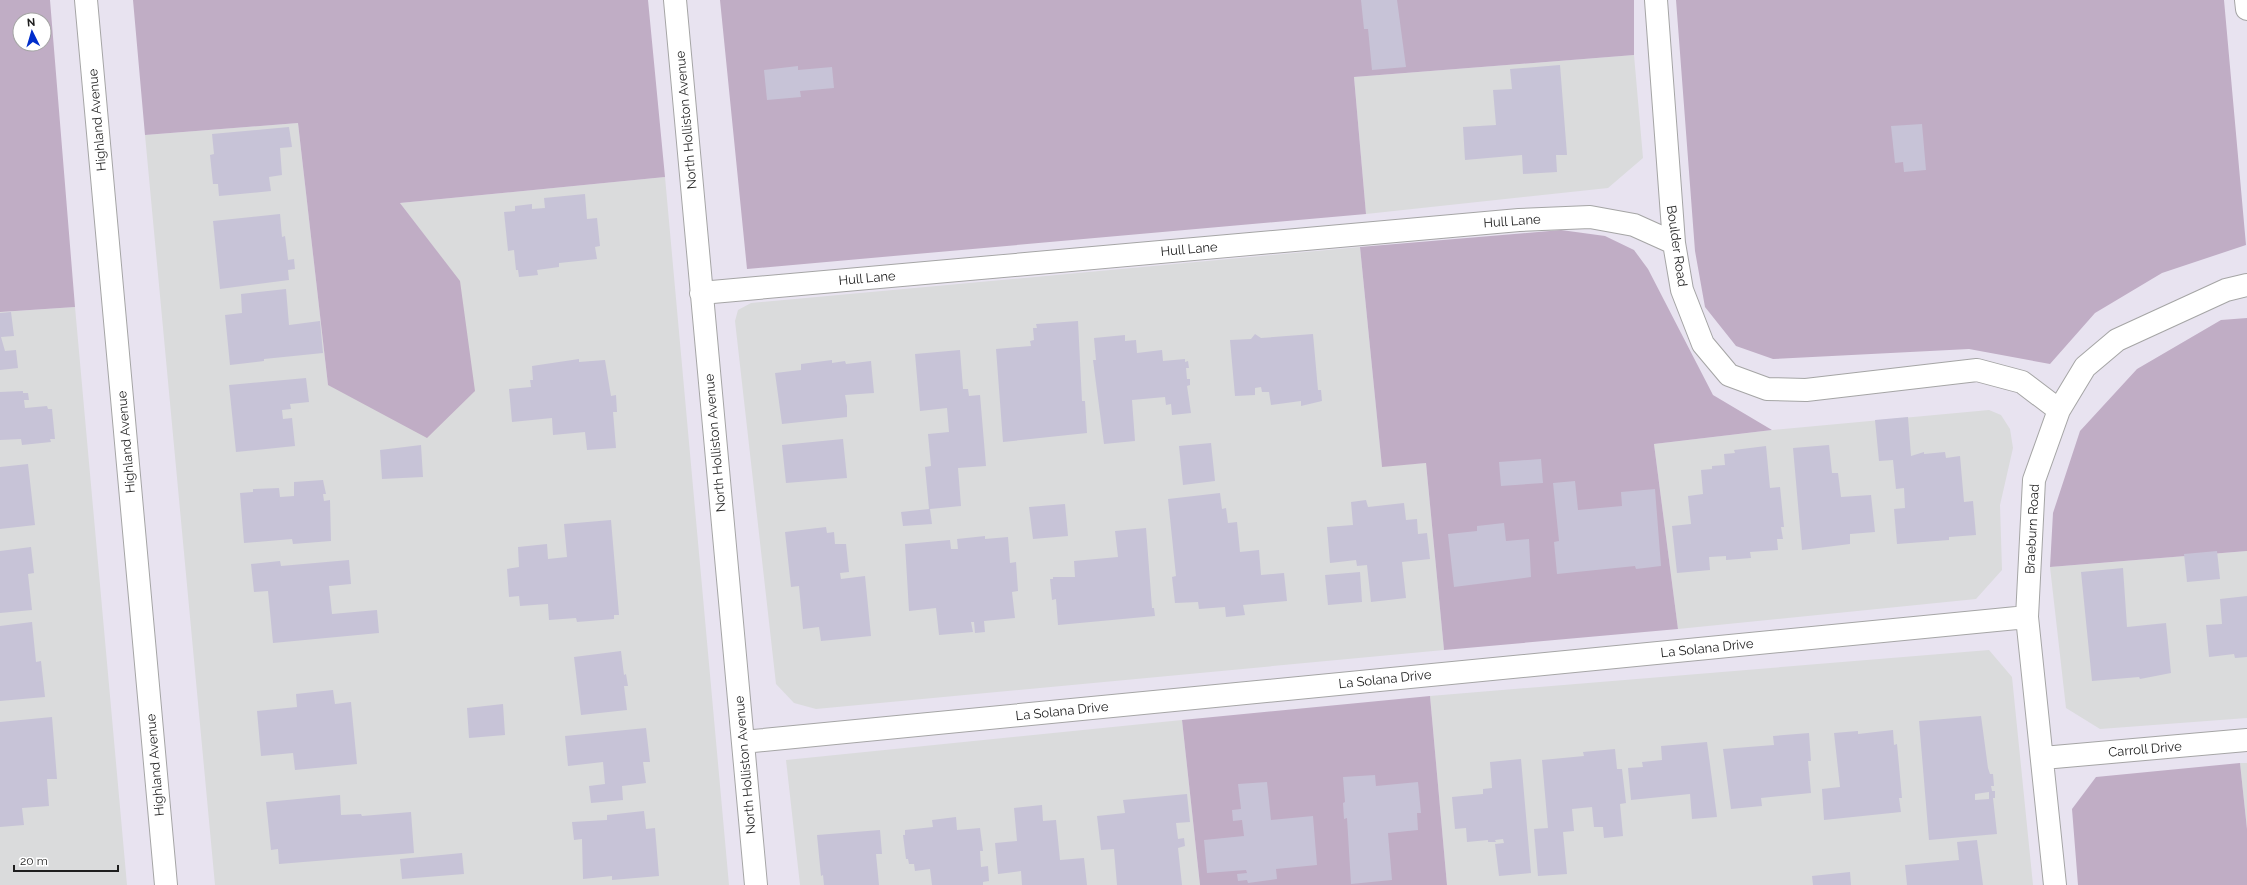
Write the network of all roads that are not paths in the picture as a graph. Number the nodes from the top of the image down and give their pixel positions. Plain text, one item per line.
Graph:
1 (86, 0) edge
2 (675, 0) edge
3 (1656, 0) edge
4 (2246, 0) edge
5 (2247, 9) edge
6 (1674, 243) junction
7 (2247, 285) edge
8 (701, 293) junction
9 (2059, 410) junction
10 (2027, 617) junction
11 (2247, 740) edge
12 (743, 742) junction
13 (2043, 758) junction
14 (166, 885) edge
15 (756, 885) edge
16 (2055, 885) edge

1 - 14 street, Highland Avenue
2 - 8 street, North Holliston Avenue
3 - 6 street, Boulder Road
4 - 5 street
6 - 8 street, Hull Lane
6 - 9 street, Boulder Road
7 - 9 street, Braeburn Road
8 - 12 street, North Holliston Avenue
9 - 10 street, Braeburn Road
10 - 12 street, La Solana Drive
10 - 13 street, Braeburn Road
11 - 13 street, Carroll Drive
12 - 15 street, North Holliston Avenue
13 - 16 street, Braeburn Road

